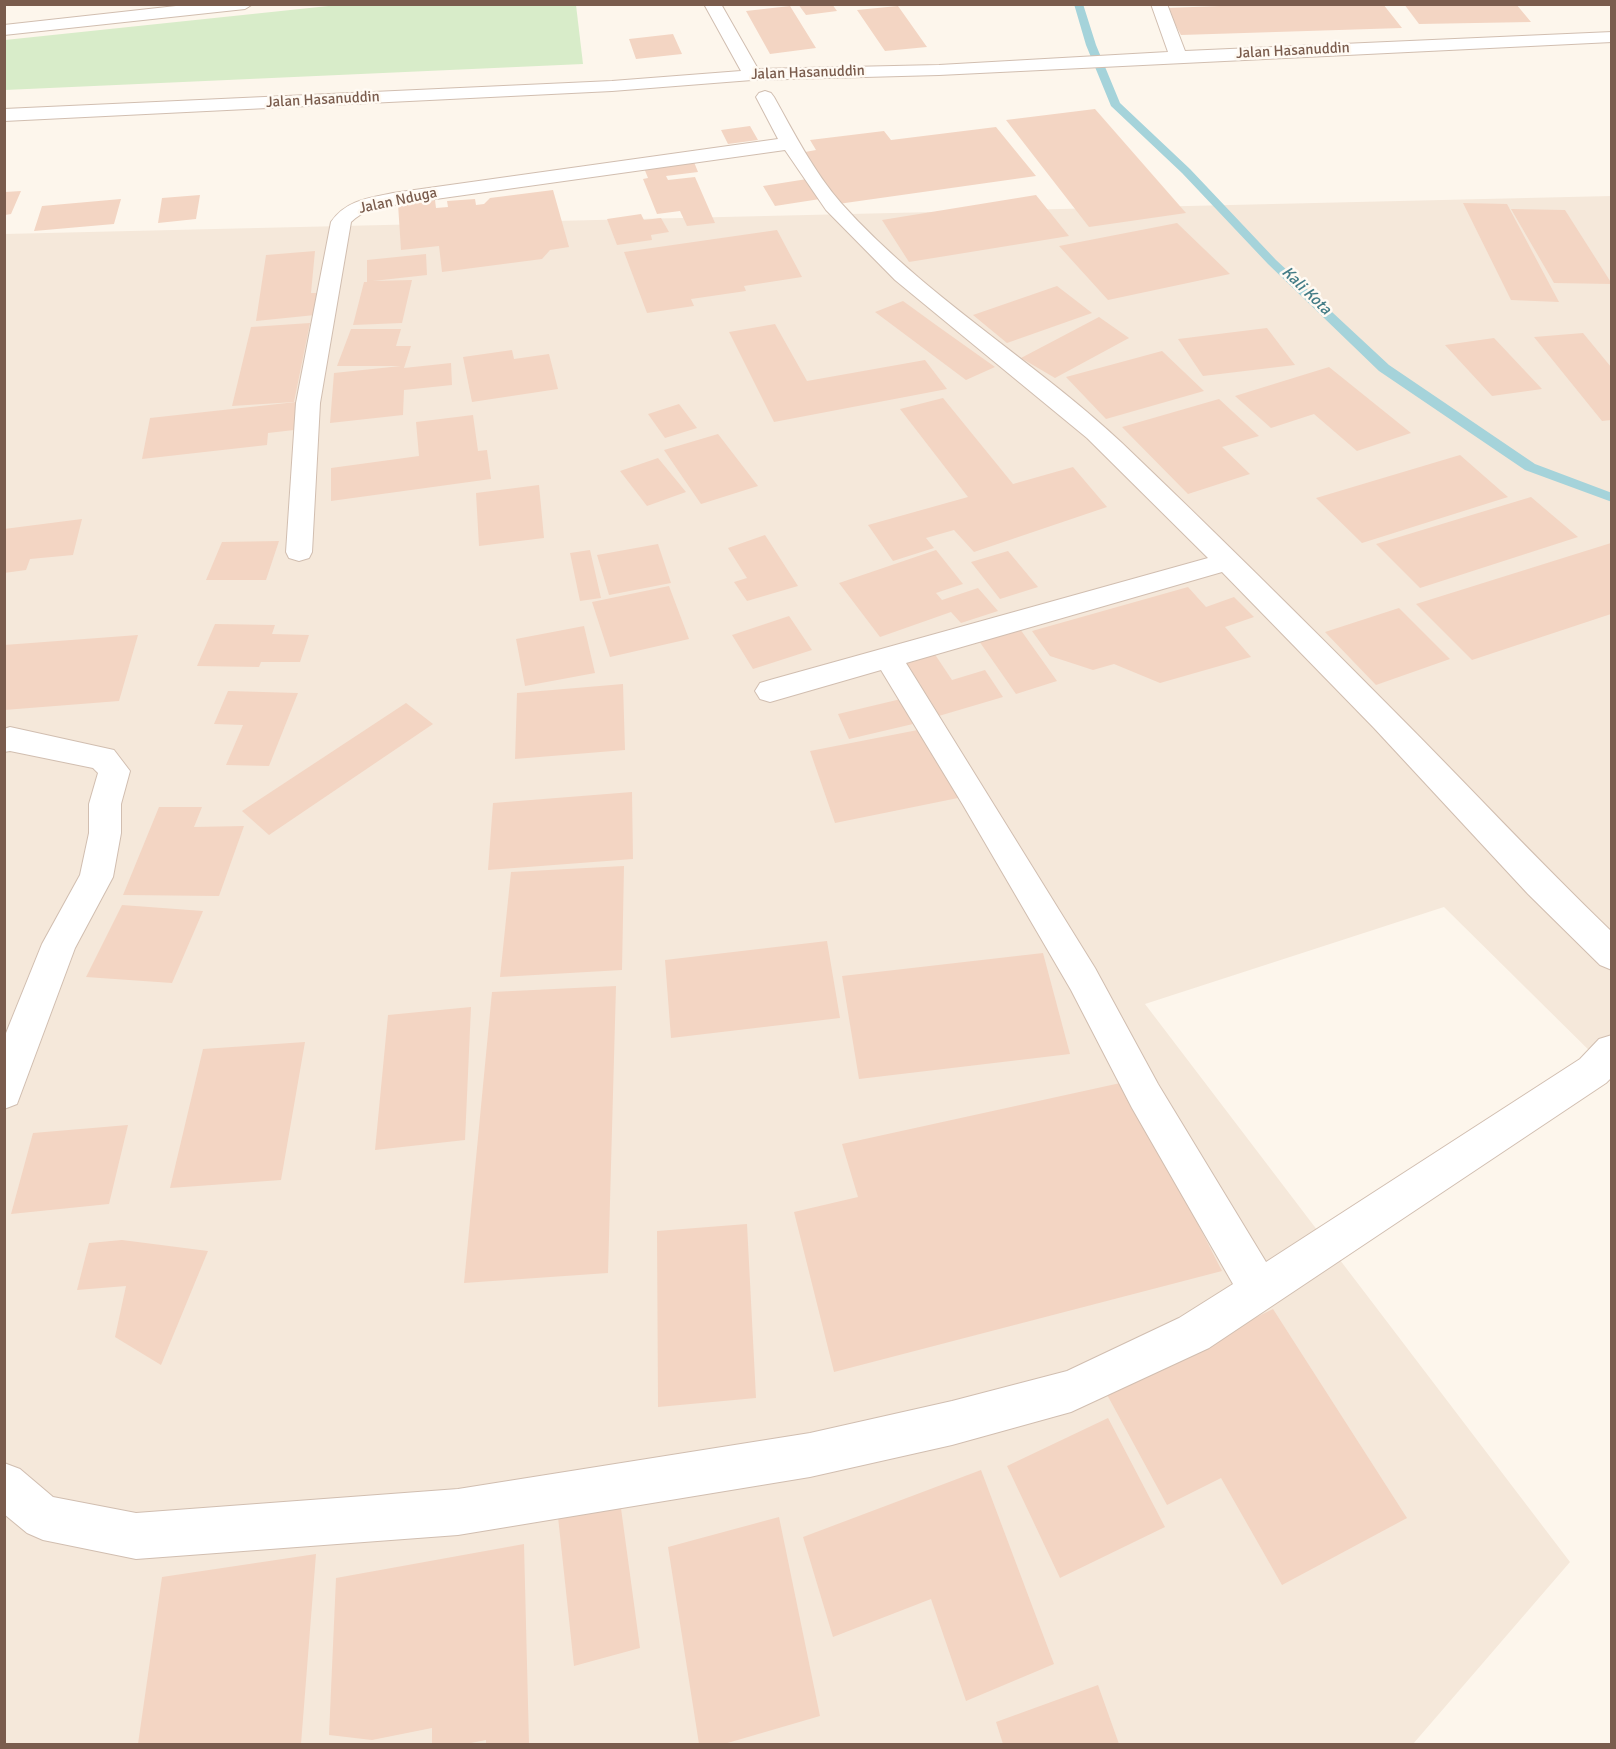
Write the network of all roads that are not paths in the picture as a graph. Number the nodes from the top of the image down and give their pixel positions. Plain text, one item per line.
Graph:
1 (244, 4) edge
2 (712, 4) edge
3 (1159, 4) edge
4 (128, 11) edge
5 (4, 30) edge
6 (1611, 37) edge
7 (1611, 54) edge
8 (1178, 57) junction
9 (1406, 64) dead end
10 (948, 87) dead end
11 (926, 89) dead end
12 (763, 91) junction
13 (638, 102) dead end
14 (4, 115) edge
15 (256, 121) dead end
16 (790, 143) junction
17 (299, 552) dead end
18 (1226, 561) junction
19 (888, 658) junction
20 (770, 691) dead end
21 (4, 741) edge
22 (1611, 955) edge
23 (1611, 1051) edge
24 (4, 1092) edge
25 (1260, 1291) junction
26 (4, 1485) edge

1 - 4 street
2 - 12 street
3 - 8 street
4 - 5 street
6 - 8 street, Jalan Hasanuddin
7 - 9 street
8 - 12 street, Jalan Hasanuddin
10 - 11 street
12 - 14 street, Jalan Hasanuddin
12 - 16 street
13 - 15 street, Jalan Hasanuddin
16 - 17 street, Jalan Nduga
16 - 18 street
18 - 19 street
18 - 22 street
19 - 20 street
19 - 25 street
21 - 24 street
23 - 25 street
25 - 26 street

